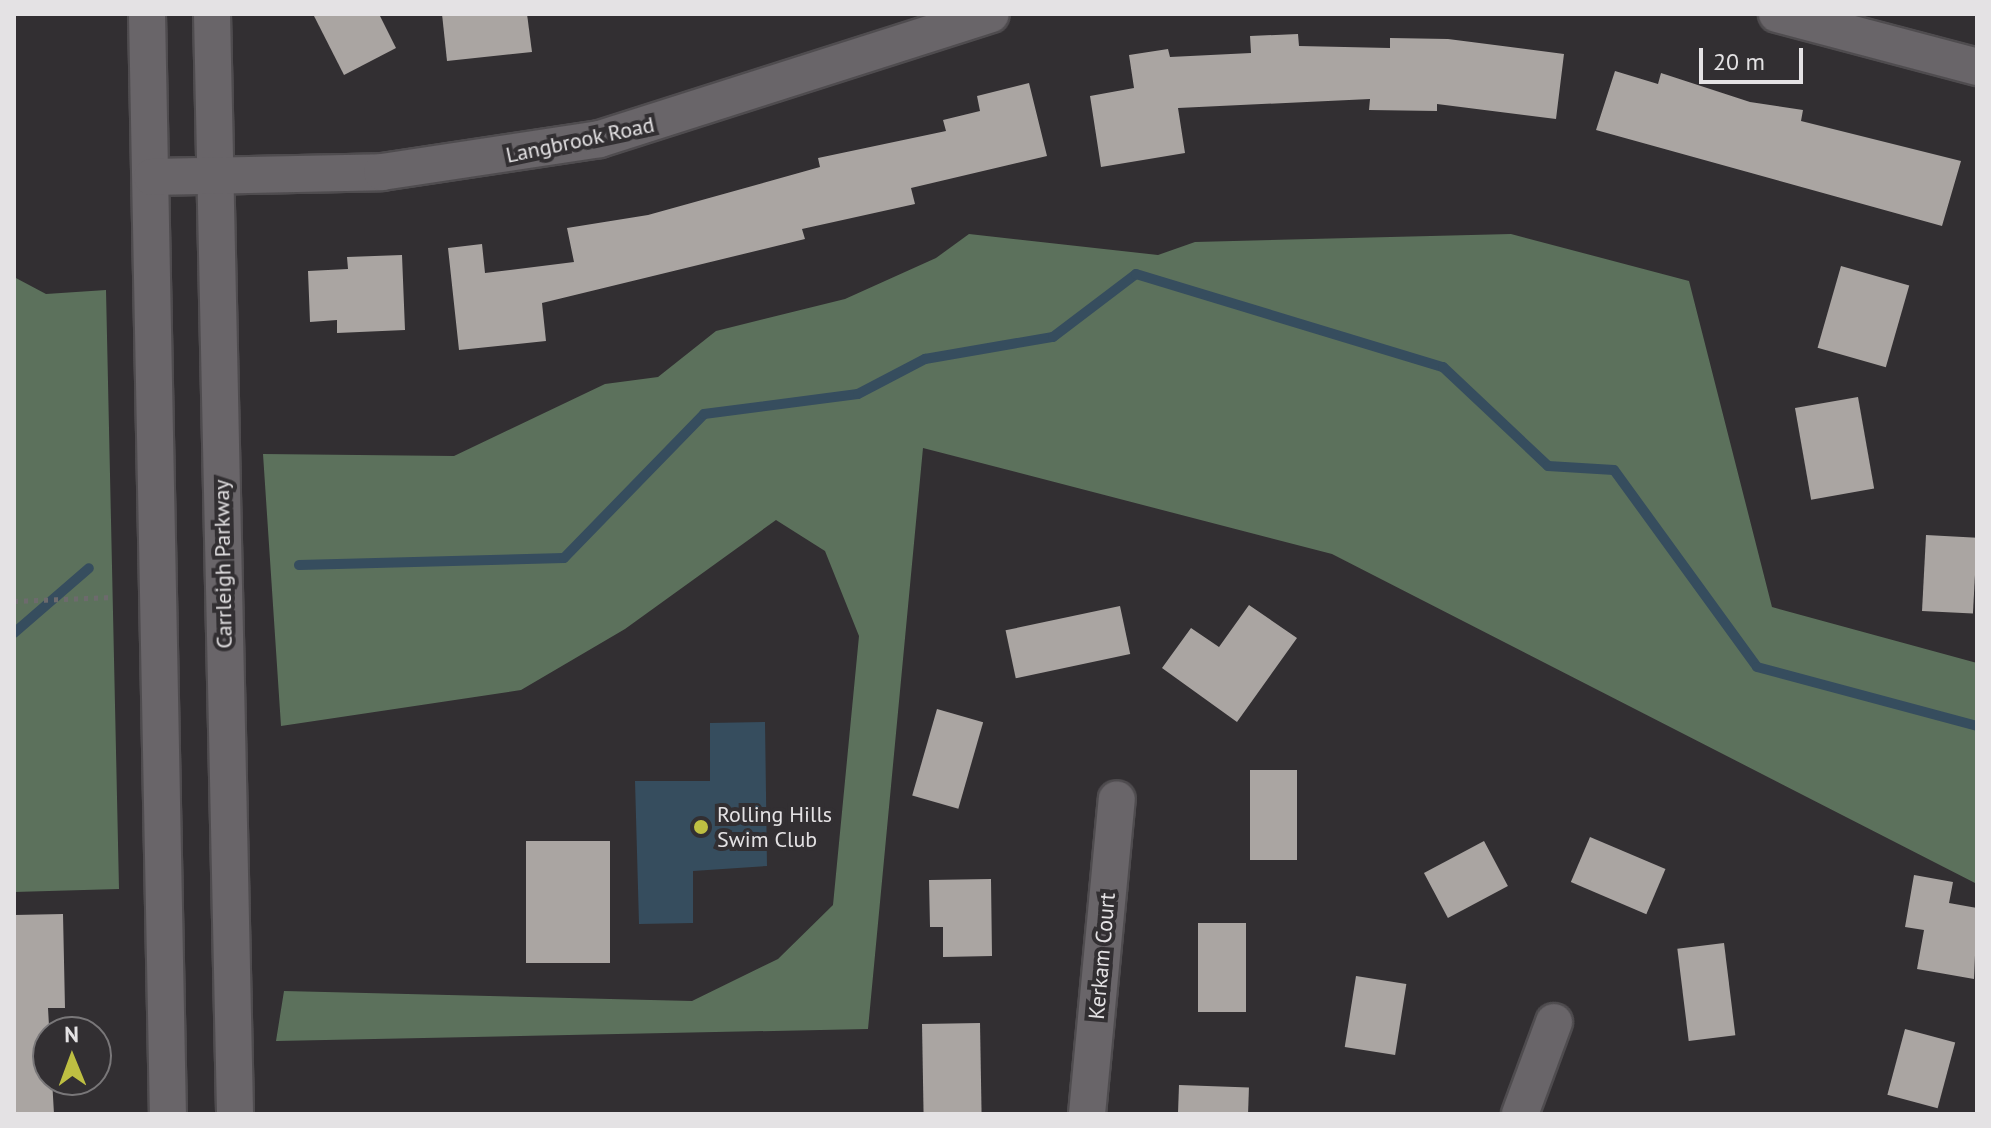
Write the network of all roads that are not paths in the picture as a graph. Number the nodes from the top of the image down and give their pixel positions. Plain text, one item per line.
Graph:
1 (147, 14) edge
2 (212, 14) edge
3 (991, 14) edge
4 (1777, 14) edge
5 (1977, 67) edge
6 (152, 177) junction
7 (215, 177) junction
8 (1117, 799) dead end
9 (1554, 1022) dead end
10 (168, 1114) edge
11 (235, 1114) edge
12 (1087, 1114) edge
13 (1520, 1114) edge

1 - 6 street
2 - 7 street, Carrleigh Parkway
3 - 7 street, Langbrook Road
4 - 5 street
6 - 7 street, Langbrook Road
6 - 10 street
7 - 11 street, Carrleigh Parkway
8 - 12 street, Kerkam Court
9 - 13 street

